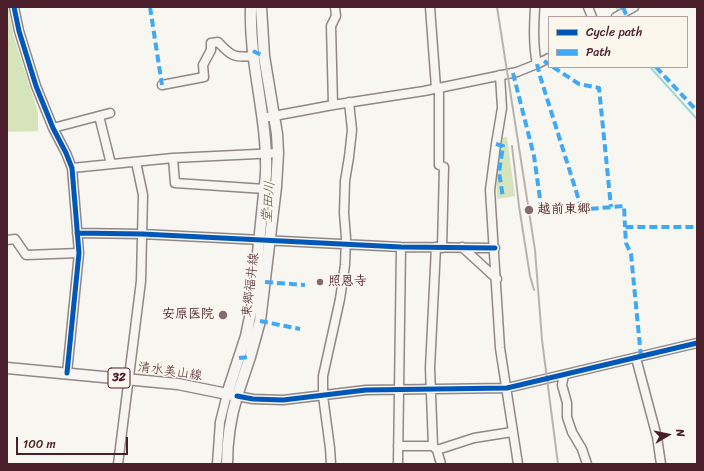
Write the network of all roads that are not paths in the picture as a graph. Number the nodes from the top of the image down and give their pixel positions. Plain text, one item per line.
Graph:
1 (14, 7) edge
2 (251, 7) edge
3 (261, 7) edge
4 (334, 7) edge
5 (430, 7) edge
6 (535, 7) edge
7 (634, 7) edge
8 (618, 16) edge
9 (253, 56) junction
10 (548, 58) edge
11 (537, 64) junction
12 (500, 75) junction
13 (162, 85) dead end
14 (438, 88) junction
15 (349, 102) junction
16 (333, 105) junction
17 (110, 113) dead end
18 (99, 116) junction
19 (274, 116) junction
20 (263, 118) junction
21 (53, 128) junction
22 (278, 152) junction
23 (267, 153) junction
24 (174, 158) junction
25 (136, 162) junction
26 (111, 164) junction
27 (72, 168) junction
28 (276, 187) junction
29 (265, 190) junction
30 (77, 233) junction
31 (142, 234) junction
32 (7, 240) edge
33 (265, 241) junction
34 (346, 244) junction
35 (401, 247) junction
36 (462, 247) junction
37 (439, 248) junction
38 (495, 248) junction
39 (79, 253) junction
40 (496, 279) junction
41 (266, 280) junction
42 (255, 284) junction
43 (255, 320) junction
44 (697, 343) edge
45 (636, 358) junction
46 (7, 368) edge
47 (67, 373) junction
48 (564, 374) junction
49 (129, 379) junction
50 (506, 388) junction
51 (432, 389) junction
52 (400, 390) junction
53 (232, 395) junction
54 (323, 396) junction
55 (512, 432) junction
56 (398, 446) junction
57 (223, 447) junction
58 (435, 448) junction
59 (118, 464) edge
60 (217, 464) edge
61 (227, 464) edge
62 (331, 464) edge
63 (398, 464) edge
64 (441, 464) edge
65 (518, 464) edge
66 (587, 464) edge
67 (661, 464) edge

1 - 21 street
2 - 9 main road, 東郷福井線
3 - 19 main road, 東郷福井線
4 - 16 street
5 - 14 street
6 - 11 street
7 - 8 street
9 - 13 street
9 - 20 main road, 東郷福井線
10 - 11 street
11 - 12 street
12 - 14 street
12 - 38 street
14 - 15 street
14 - 37 street
15 - 16 street
15 - 34 street
16 - 19 street
17 - 18 street
18 - 21 street
18 - 26 street
19 - 20 street
19 - 22 main road, 東郷福井線
20 - 23 main road, 東郷福井線
21 - 27 street
22 - 23 street
22 - 28 main road, 東郷福井線
23 - 24 street
23 - 29 main road, 東郷福井線
24 - 25 street
24 - 29 street
25 - 26 street
25 - 31 street
26 - 27 street
27 - 30 street
28 - 29 street
28 - 33 main road, 東郷福井線
29 - 33 main road, 東郷福井線
30 - 31 street
30 - 39 street
31 - 33 street
31 - 49 street
32 - 39 street
33 - 34 street
33 - 41 main road, 東郷福井線
33 - 42 main road, 東郷福井線
34 - 35 street
34 - 54 street
35 - 37 street
35 - 52 street
36 - 37 street
36 - 38 street
36 - 40 street
37 - 51 street
38 - 40 street
39 - 47 street
40 - 50 street
41 - 42 street
41 - 43 main road, 東郷福井線
42 - 43 main road, 東郷福井線
43 - 53 main road, 東郷福井線
44 - 45 street
45 - 48 street
45 - 67 street
46 - 47 main road, 清水美山線 / 32
47 - 49 main road, 清水美山線 / 32
48 - 50 street
48 - 66 street
49 - 53 main road, 清水美山線 / 32
49 - 59 street
50 - 51 street
50 - 55 street
51 - 52 street
51 - 58 street
52 - 54 street
52 - 56 street
53 - 54 street
53 - 57 main road
54 - 62 street
55 - 58 street
55 - 65 street
56 - 58 street
56 - 63 street
57 - 60 street
57 - 61 main road
58 - 64 street

